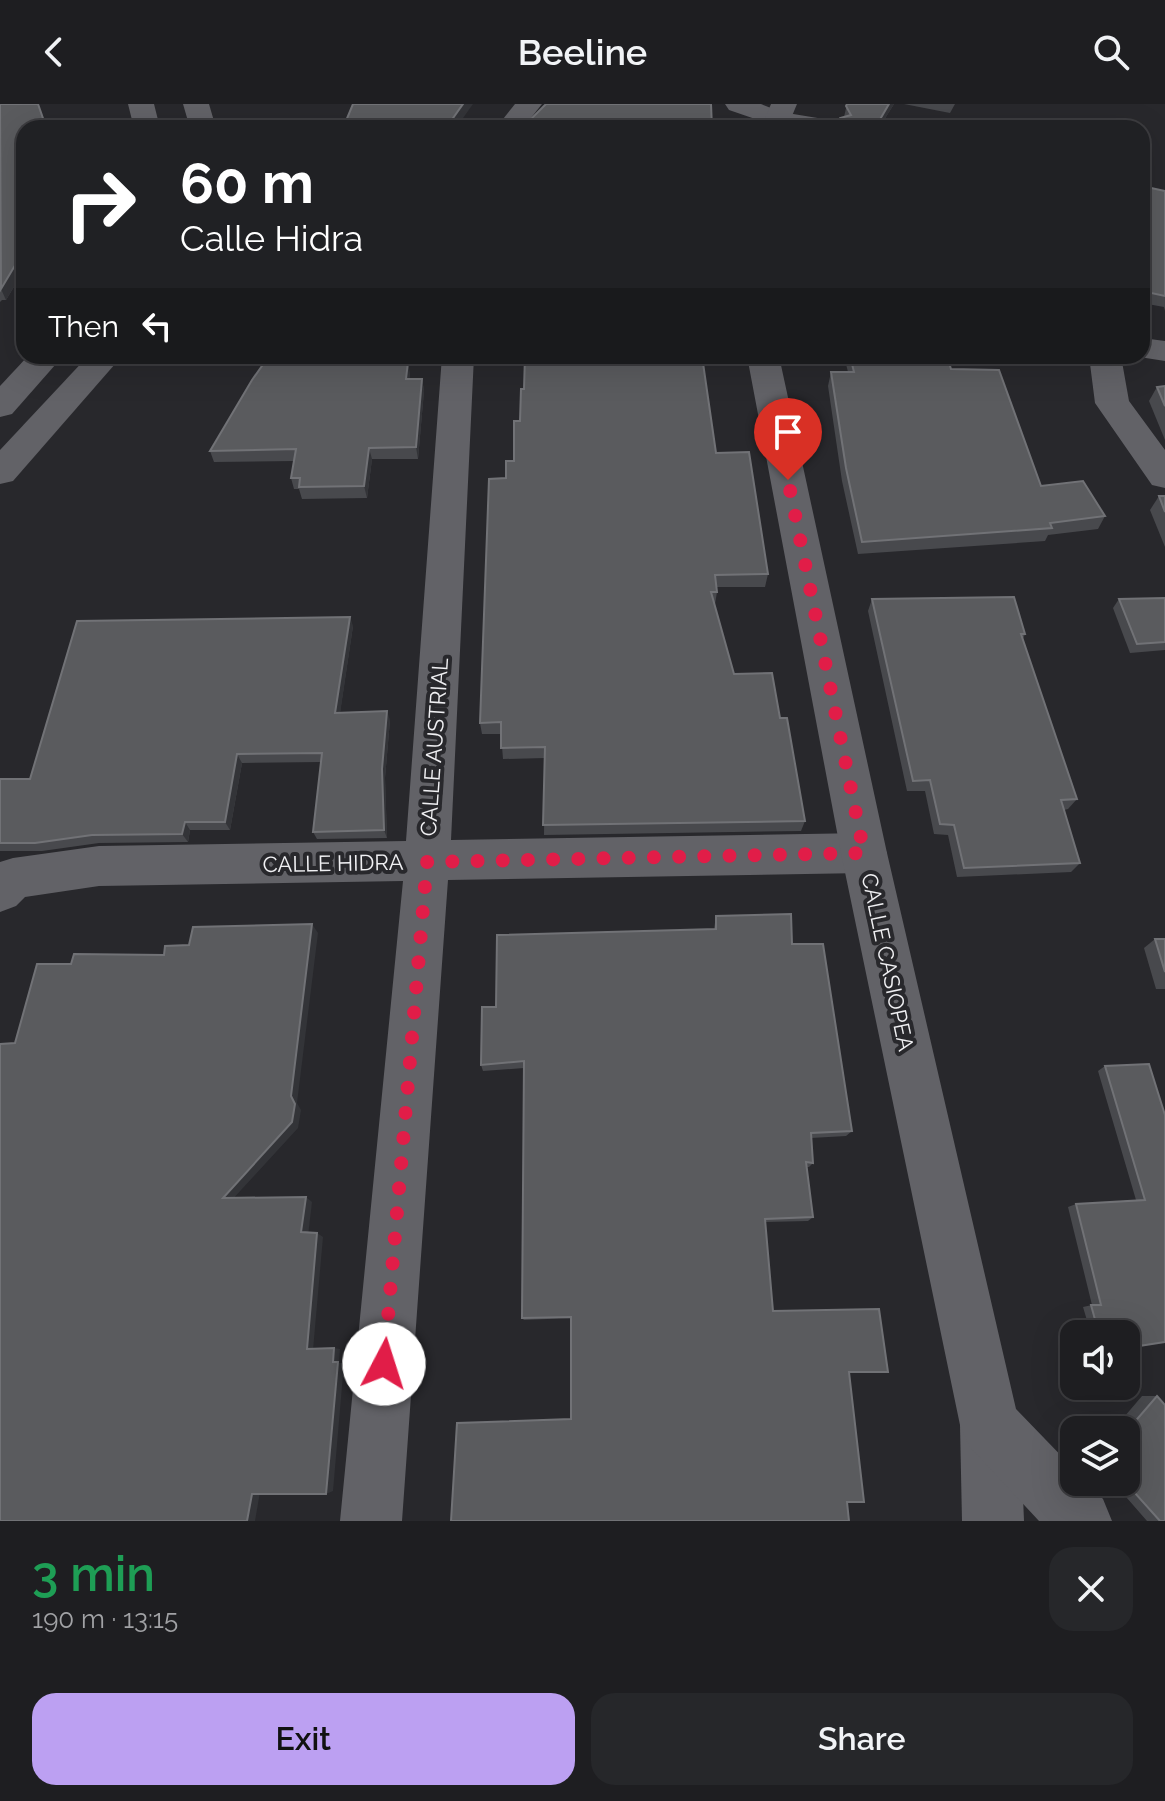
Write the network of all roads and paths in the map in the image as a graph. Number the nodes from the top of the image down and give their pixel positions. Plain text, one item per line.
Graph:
1 (529, 104) edge
2 (738, 104) edge
3 (778, 117) edge
4 (516, 120) edge
5 (39, 364) edge
6 (99, 364) edge
7 (458, 364) edge
8 (765, 364) edge
9 (1106, 364) edge
10 (0, 406) edge
11 (0, 472) edge
12 (1165, 476) edge
13 (864, 853) junction
14 (427, 862) junction
15 (0, 891) edge
16 (990, 1425) junction
17 (371, 1521) edge
18 (993, 1521) edge
19 (1081, 1521) edge

1 - 4 street
2 - 3 street
5 - 10 street
6 - 11 street
7 - 14 street, CALLE AUSTRIAL
8 - 13 street, CALLE CASIOPEA
9 - 12 street
13 - 14 street, CALLE HIDRA
13 - 16 street, CALLE CASIOPEA
14 - 15 street, CALLE HIDRA
14 - 17 street, CALLE AUSTRIAL
16 - 18 street, CALLE CASIOPEA
16 - 19 street

